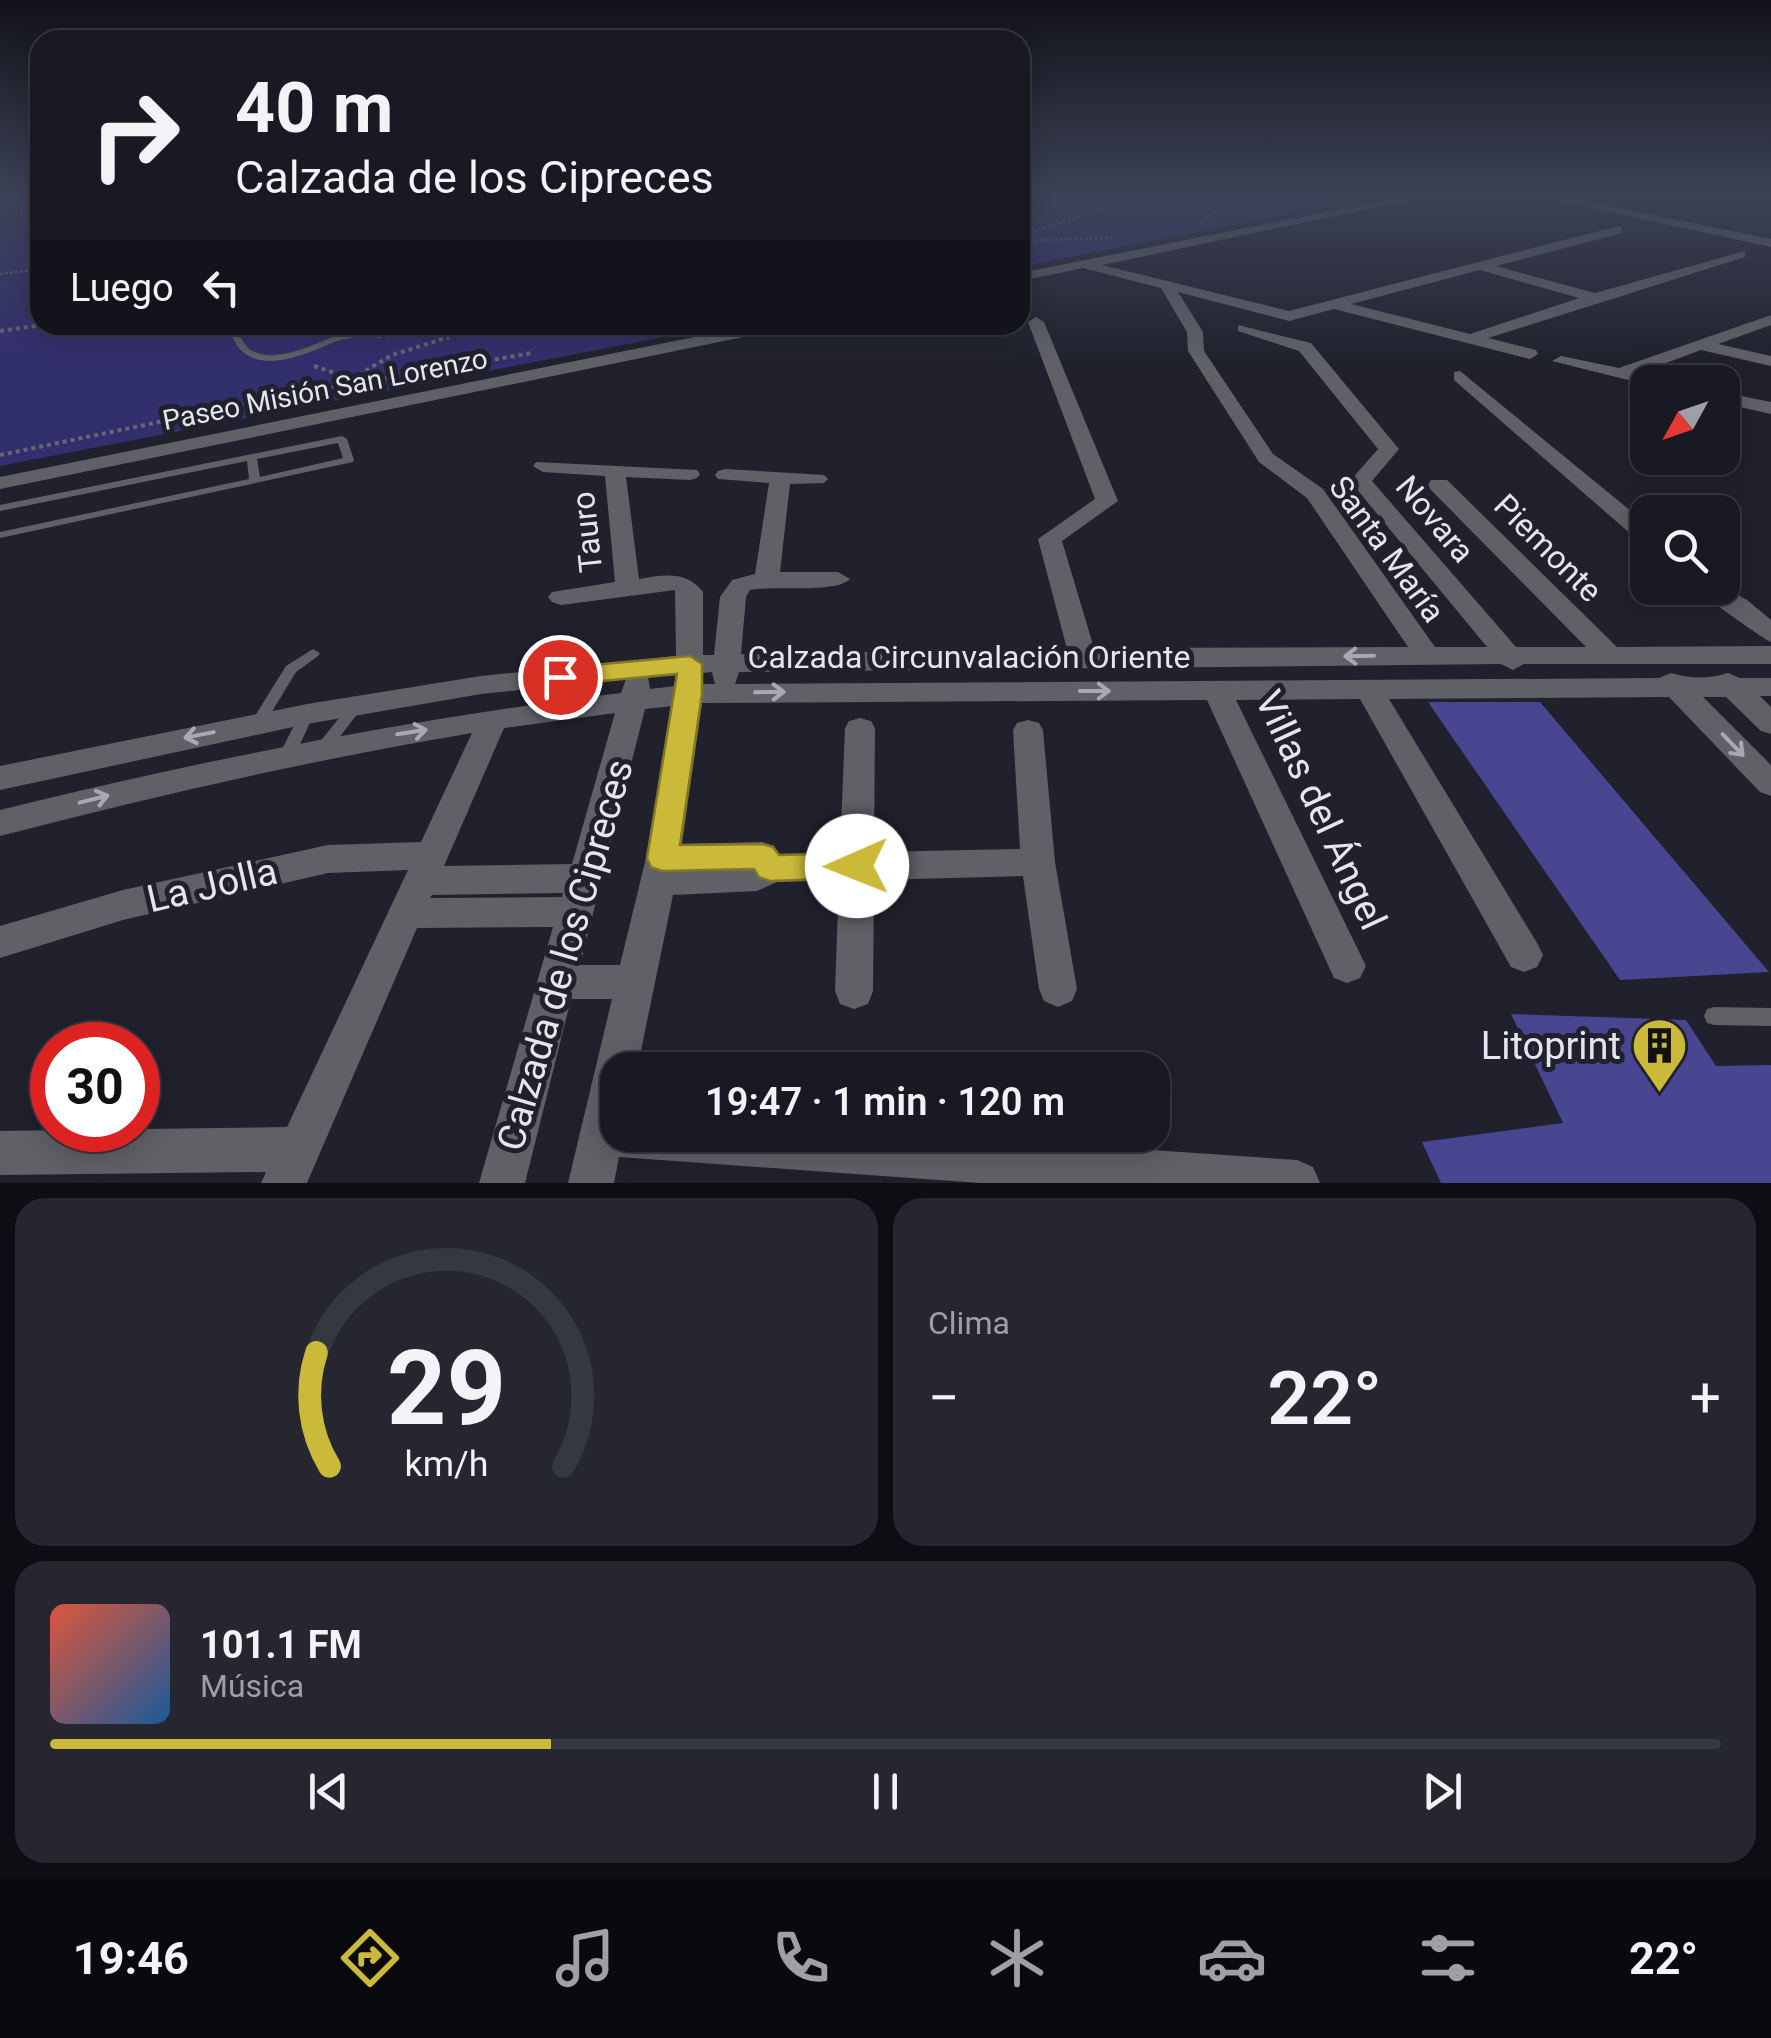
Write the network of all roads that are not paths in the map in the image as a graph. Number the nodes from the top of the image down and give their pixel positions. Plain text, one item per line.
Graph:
1 (1132, 250) edge
2 (1152, 250) edge
3 (1547, 250) edge
4 (1723, 250) edge
5 (1082, 264) junction
6 (1479, 266) junction
7 (1030, 271) edge
8 (1030, 272) edge
9 (1166, 285) junction
10 (1594, 298) junction
11 (1332, 304) junction
12 (1771, 320) edge
13 (1036, 322) dead end
14 (1244, 328) dead end
15 (237, 335) edge
16 (340, 335) edge
17 (688, 335) edge
18 (725, 335) edge
19 (1472, 339) junction
20 (1703, 346) junction
21 (1530, 354) dead end
22 (1561, 361) dead end
23 (1771, 361) edge
24 (1619, 374) junction
25 (1460, 376) dead end
26 (1630, 376) edge
27 (1740, 401) edge
28 (1771, 408) edge
29 (252, 457) junction
30 (542, 466) dead end
31 (615, 470) junction
32 (4, 472) edge
33 (165, 474) junction
34 (690, 474) dead end
35 (724, 475) dead end
36 (780, 477) junction
37 (817, 479) dead end
38 (255, 481) junction
39 (1439, 486) dead end
40 (166, 500) junction
41 (0, 506) edge
42 (1630, 521) edge
43 (0, 535) edge
44 (767, 579) junction
45 (838, 579) dead end
46 (628, 588) junction
47 (561, 597) dead end
48 (1717, 605) edge
49 (1767, 642) edge
50 (313, 652) dead end
51 (1427, 655) junction
52 (1508, 656) junction
53 (1647, 656) junction
54 (1702, 656) junction
55 (1083, 657) junction
56 (1242, 657) junction
57 (1612, 657) junction
58 (835, 661) junction
59 (707, 679) junction
60 (638, 684) junction
61 (1733, 687) junction
62 (1771, 687) edge
63 (1678, 688) junction
64 (1538, 689) junction
65 (837, 691) junction
66 (1370, 691) junction
67 (1217, 692) junction
68 (1257, 692) junction
69 (356, 706) junction
70 (307, 714) junction
71 (492, 719) junction
72 (256, 724) junction
73 (1771, 724) edge
74 (860, 728) dead end
75 (1028, 730) dead end
76 (324, 747) junction
77 (287, 754) junction
78 (0, 778) edge
79 (1771, 784) edge
80 (0, 823) edge
81 (1038, 862) junction
82 (857, 866) junction
83 (659, 869) junction
84 (417, 883) junction
85 (583, 895) junction
86 (0, 942) edge
87 (1524, 955) dead end
88 (1347, 966) dead end
89 (558, 982) junction
90 (635, 982) junction
91 (1058, 989) dead end
92 (854, 991) dead end
93 (1714, 1016) dead end
94 (1771, 1017) edge
95 (620, 1052) edge
96 (600, 1143) edge
97 (857, 1152) edge
98 (0, 1153) edge
99 (291, 1166) edge
100 (502, 1183) edge
101 (591, 1183) edge
102 (1297, 1183) edge

1 - 7 street
2 - 5 street
3 - 6 street
4 - 10 street
5 - 8 street
5 - 9 street
6 - 10 street
6 - 11 street
9 - 11 street
9 - 51 street, Santa María
10 - 19 street
11 - 19 street
12 - 20 street
13 - 55 street
14 - 52 street, Novara
15 - 16 lane
17 - 32 street, Paseo Misión San Lorenzo
18 - 32 street, Paseo Misión San Lorenzo
19 - 21 street
20 - 23 street
20 - 24 street
22 - 24 street
24 - 26 street
25 - 42 street
27 - 28 street
29 - 33 lane
29 - 38 lane
29 - 38 lane
30 - 31 street, Tauro
31 - 34 street, Tauro
31 - 46 street, Tauro
32 - 41 street
33 - 40 lane
33 - 41 lane
35 - 36 street
36 - 37 street
36 - 44 street
38 - 40 lane
39 - 57 street, Piemonte
40 - 43 lane
44 - 45 street
44 - 59 street
46 - 47 street, Tauro
46 - 59 street, Tauro
48 - 49 street
49 - 54 street, Calzada Circunvalación Oriente
50 - 72 lane
51 - 52 street, Calzada Circunvalación Oriente
51 -> 56 street, Calzada Circunvalación Oriente
52 - 57 street, Calzada Circunvalación Oriente
52 - 64 street, Novara
53 - 54 street, Calzada Circunvalación Oriente
53 - 57 street, Calzada Circunvalación Oriente
53 - 63 street
54 - 61 street
55 - 56 street, Calzada Circunvalación Oriente
55 - 58 street, Calzada Circunvalación Oriente
56 - 68 street
58 - 59 street, Calzada Circunvalación Oriente
58 - 65 street
59 - 60 street, Calzada Circunvalación Oriente
59 -> 65 street, Calzada Circunvalación Oriente
59 - 83 street, Calzada de los Cipreces
60 - 69 street, Calzada Circunvalación Oriente
60 - 71 street, Calzada Circunvalación Oriente
60 - 85 street, Calzada de los Cipreces
61 - 62 street, Calzada Circunvalación Oriente
61 - 63 street, Calzada Circunvalación Oriente
61 - 73 street
63 - 64 street, Calzada Circunvalación Oriente
63 -> 79 street
64 - 66 street, Calzada Circunvalación Oriente
65 -> 67 street, Calzada Circunvalación Oriente
66 - 68 street, Calzada Circunvalación Oriente
66 - 87 street
67 - 68 street, Calzada Circunvalación Oriente
67 - 88 street, Villas del Ángel
69 - 70 street, Calzada Circunvalación Oriente
69 - 76 lane
70 - 72 street, Calzada Circunvalación Oriente
70 - 77 lane
76 -> 71 street, Calzada Circunvalación Oriente
71 - 84 street
72 -> 78 street, Calzada Circunvalación Oriente
74 - 82 street
75 - 81 street
76 - 77 street, Calzada Circunvalación Oriente
80 -> 77 street, Calzada Circunvalación Oriente
81 - 82 street
81 - 91 street
82 - 83 street
82 - 92 street
83 - 90 street, Calzada de los Cipreces
84 - 85 street, La Jolla
84 - 86 street, La Jolla
84 - 99 street
85 - 89 street, Calzada de los Cipreces
89 - 90 street
89 - 100 street, Calzada de los Cipreces
90 - 95 street, Calzada de los Cipreces
93 - 94 lane
96 - 101 street, Calzada de los Cipreces
97 - 102 street
98 - 99 street

